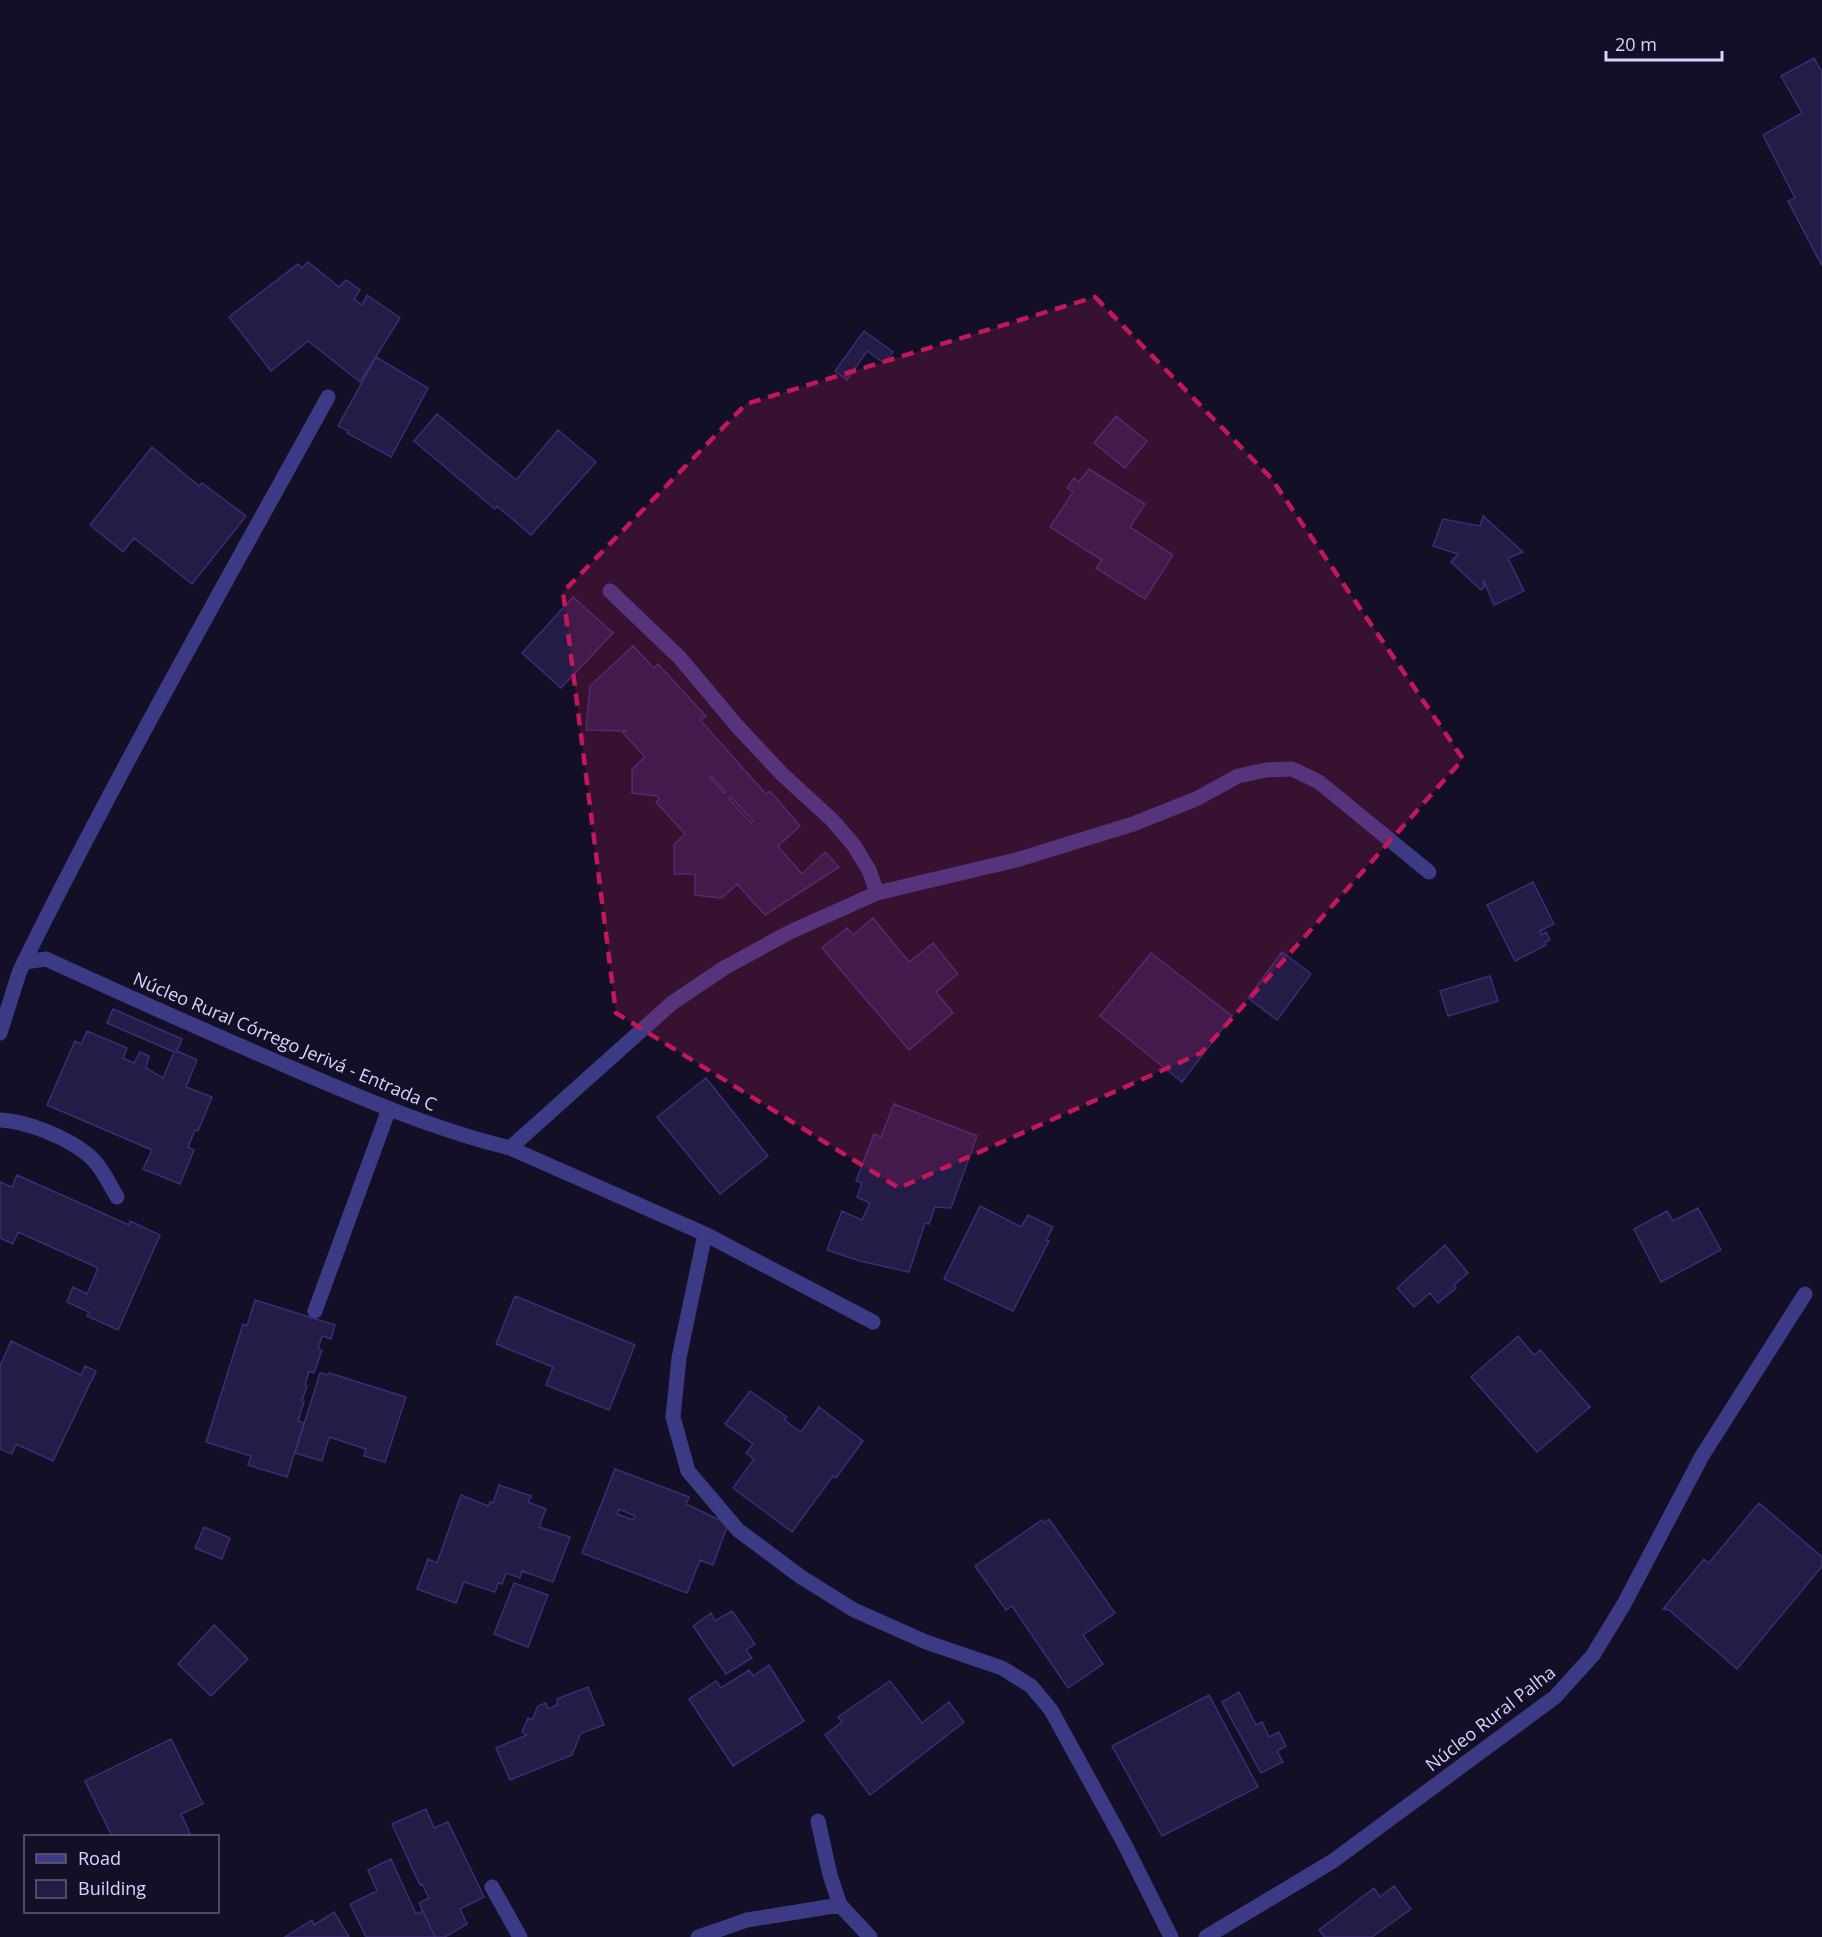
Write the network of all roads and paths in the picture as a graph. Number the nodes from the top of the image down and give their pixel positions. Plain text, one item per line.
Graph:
1 (328, 397) dead end
2 (610, 591) dead end
3 (1429, 872) dead end
4 (877, 893) junction
5 (24, 962) junction
6 (0, 1033) edge
7 (389, 1110) junction
8 (0, 1120) edge
9 (510, 1148) junction
10 (117, 1197) dead end
11 (705, 1234) junction
12 (1805, 1294) dead end
13 (315, 1311) dead end
14 (873, 1322) dead end
15 (818, 1821) dead end
16 (492, 1887) dead end
17 (840, 1905) junction
18 (520, 1937) edge
19 (699, 1937) edge
20 (870, 1937) edge
21 (1171, 1937) edge
22 (1206, 1937) edge

1 - 5 street
2 - 4 street
3 - 4 street
4 - 9 street
5 - 6 street
5 - 7 street, Núcleo Rural Córrego Jerivá - Entrada C
7 - 9 street, Núcleo Rural Córrego Jerivá - Entrada C
7 - 13 street
8 - 10 street
9 - 11 street, Núcleo Rural Córrego Jerivá - Entrada C
11 - 14 street, Núcleo Rural Córrego Jerivá - Entrada C
11 - 21 street
12 - 22 street, Núcleo Rural Palha
15 - 17 street
16 - 18 street
17 - 19 street
17 - 20 street

